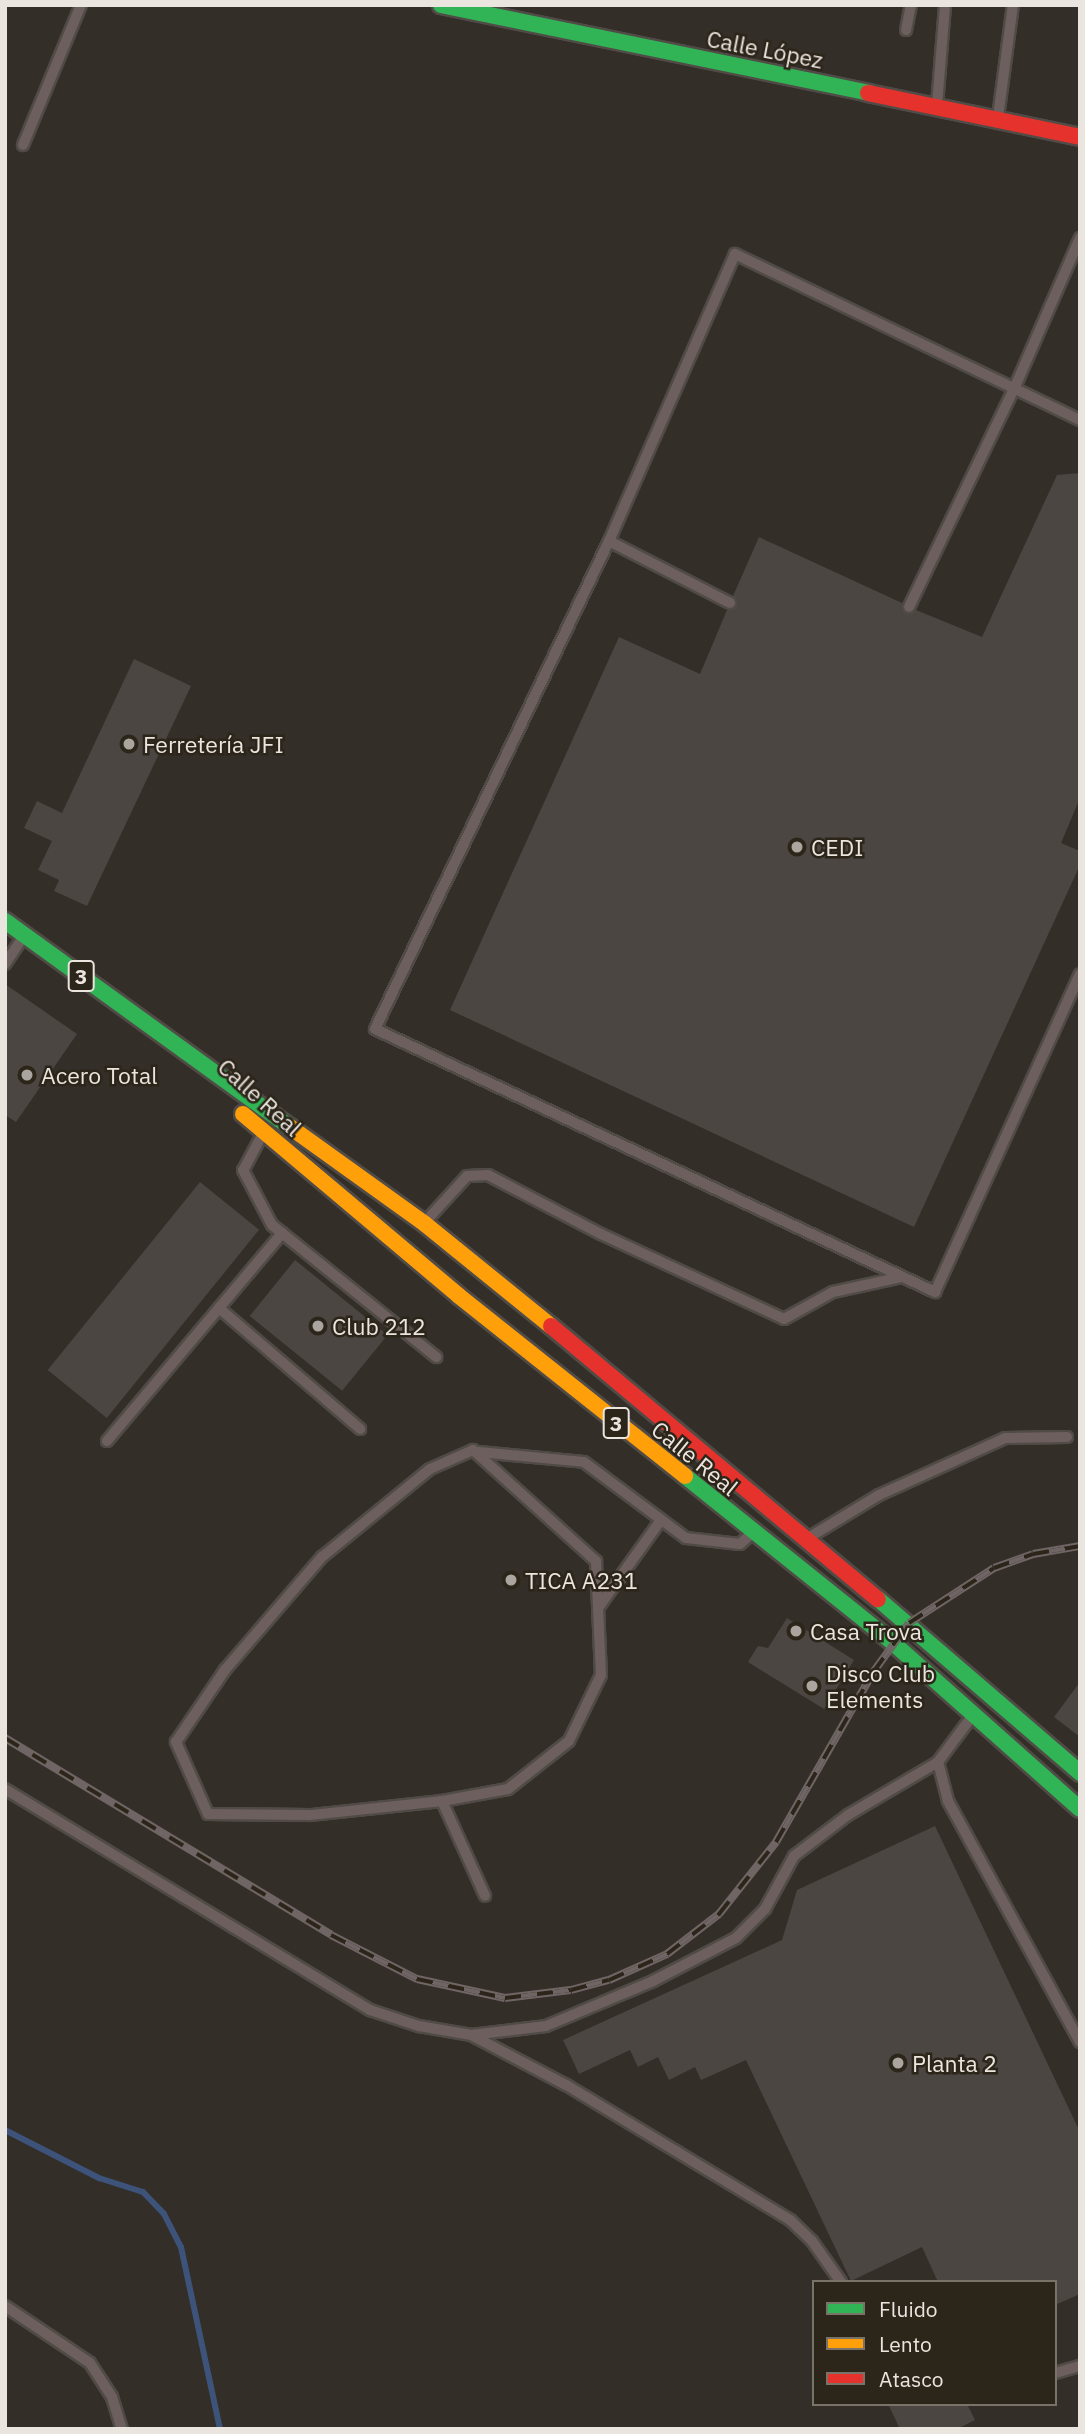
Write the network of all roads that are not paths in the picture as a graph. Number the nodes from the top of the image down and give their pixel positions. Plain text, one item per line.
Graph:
1 (81, 5) edge
2 (441, 5) edge
3 (911, 5) edge
4 (945, 5) edge
5 (1013, 5) edge
6 (468, 9) edge
7 (905, 30) dead end
8 (936, 107) junction
9 (998, 120) junction
10 (1080, 137) edge
11 (23, 145) dead end
12 (1080, 238) edge
13 (1014, 389) junction
14 (1080, 420) edge
15 (609, 541) junction
16 (730, 603) dead end
17 (909, 607) dead end
18 (5, 921) edge
19 (24, 934) junction
20 (5, 964) edge
21 (1080, 974) edge
22 (156, 1032) junction
23 (263, 1133) junction
24 (337, 1195) junction
25 (425, 1224) junction
26 (282, 1233) junction
27 (902, 1277) junction
28 (459, 1296) junction
29 (219, 1308) junction
30 (436, 1357) dead end
31 (360, 1429) dead end
32 (1067, 1437) dead end
33 (107, 1441) dead end
34 (479, 1452) junction
35 (661, 1520) junction
36 (752, 1533) junction
37 (803, 1541) junction
38 (598, 1608) junction
39 (974, 1715) junction
40 (938, 1762) junction
41 (1080, 1774) edge
42 (5, 1788) edge
43 (1063, 1794) junction
44 (442, 1801) junction
45 (1080, 1808) edge
46 (485, 1896) dead end
47 (471, 2035) junction
48 (1080, 2042) edge
49 (840, 2280) edge
50 (5, 2306) edge
51 (1080, 2366) edge
52 (1057, 2372) edge
53 (121, 2429) edge

1 - 11 lane
2 - 6 main road, Calle López
3 - 7 lane
4 - 8 lane
5 - 9 lane
6 - 8 main road, Calle López
8 - 9 main road, Calle López
9 - 10 main road, Calle López
12 - 13 lane
13 - 14 lane
13 - 15 lane
13 - 17 lane
15 - 16 lane
15 - 27 lane
18 - 19 main road, Calle Real / 3
19 - 20 lane
19 - 22 main road, Calle Real / 3
21 - 27 lane
22 - 23 main road, Calle Real / 3
22 - 25 main road, Calle Real / 3
23 - 24 main road, Calle Real / 3
23 - 26 lane
24 - 25 main road
24 - 28 main road, Calle Real / 3
25 - 27 lane
25 - 28 main road
25 - 37 main road, Calle Real / 3
26 - 29 lane
26 - 30 lane
28 - 36 main road, Calle Real / 3
29 - 31 lane
29 - 33 lane
32 - 37 lane
34 - 35 lane
34 - 38 lane
34 - 44 lane
35 - 36 lane
35 - 38 lane
36 - 39 main road, Calle Real / 3
37 - 41 main road, Calle Real / 3
38 - 44 lane
39 - 40 lane
39 - 43 main road, Calle Real / 3
40 - 47 lane
40 - 48 lane
41 - 43 lane
42 - 47 lane
43 - 45 main road, Calle Real / 3
44 - 46 lane
47 - 49 lane
50 - 53 lane
51 - 52 lane

